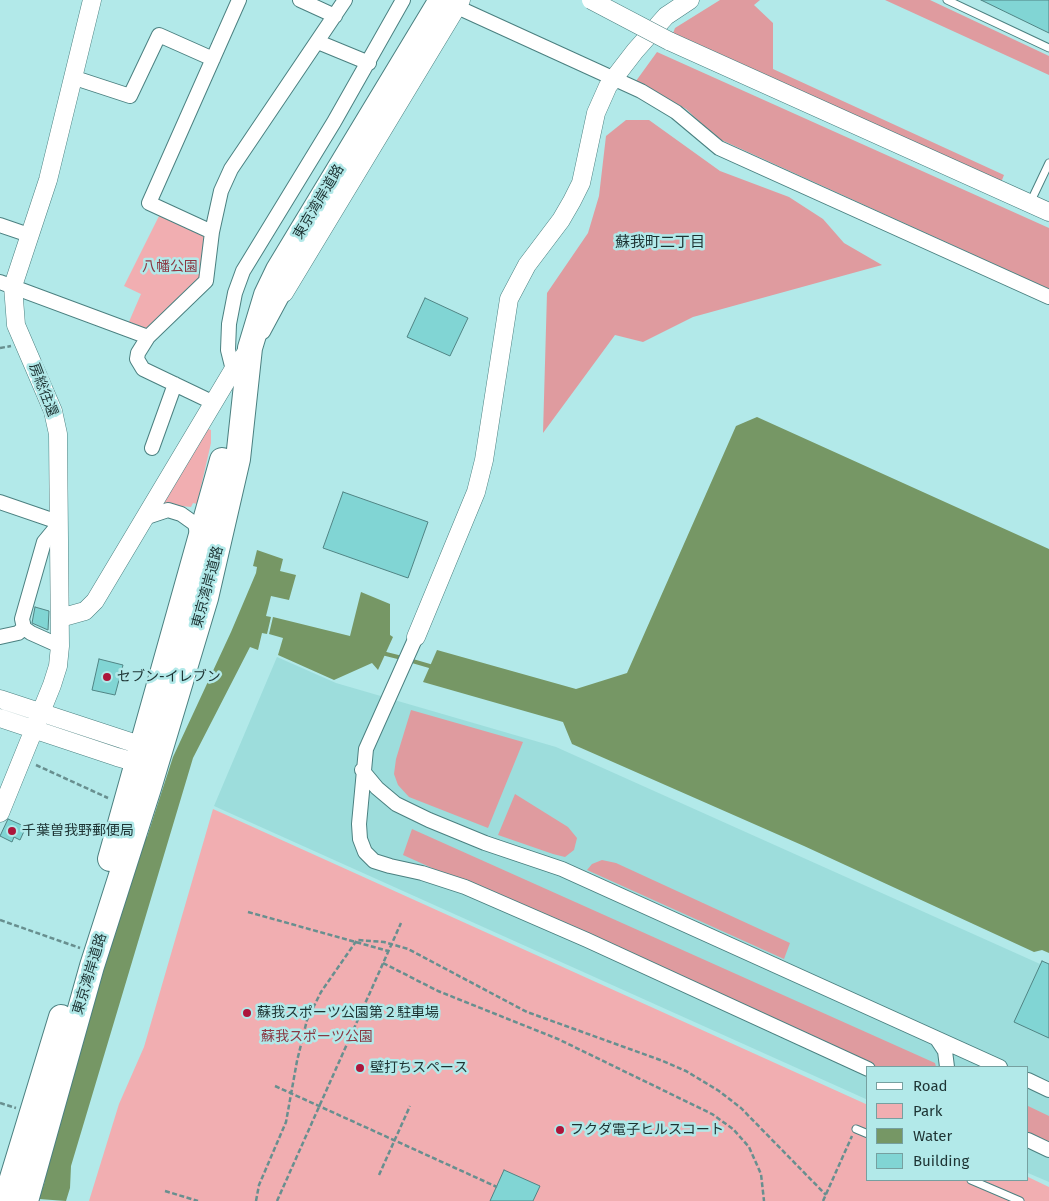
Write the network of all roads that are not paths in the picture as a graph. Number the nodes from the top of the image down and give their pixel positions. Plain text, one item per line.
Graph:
1 (92, 0) edge
2 (239, 0) edge
3 (300, 0) edge
4 (345, 0) edge
5 (403, 0) edge
6 (422, 0) edge
7 (591, 0) edge
8 (690, 0) edge
9 (947, 0) edge
10 (453, 2) edge
11 (335, 16) junction
12 (318, 42) junction
13 (1049, 48) edge
14 (213, 59) junction
15 (369, 63) junction
16 (72, 77) junction
17 (613, 79) junction
18 (1049, 163) edge
19 (1030, 203) junction
20 (1049, 212) edge
21 (0, 225) edge
22 (212, 232) junction
23 (29, 235) junction
24 (6, 284) edge
25 (268, 293) junction
26 (1049, 297) edge
27 (148, 337) junction
28 (250, 348) junction
29 (233, 370) junction
30 (175, 384) junction
31 (214, 403) junction
32 (152, 448) dead end
33 (0, 502) edge
34 (147, 517) junction
35 (58, 523) junction
36 (199, 547) junction
37 (60, 618) junction
38 (24, 628) junction
39 (0, 637) edge
40 (416, 638) joint
41 (60, 646) junction
42 (0, 698) edge
43 (42, 712) junction
44 (0, 718) edge
45 (34, 730) junction
46 (146, 756) junction
47 (362, 770) junction
48 (0, 813) edge
49 (937, 1039) junction
50 (947, 1066) edge
51 (996, 1066) edge
52 (866, 1068) edge
53 (1029, 1080) edge
54 (1049, 1090) edge
55 (856, 1129) road end
56 (866, 1133) edge
57 (1029, 1140) edge
58 (1049, 1150) edge
59 (973, 1181) edge
60 (5, 1201) edge
61 (26, 1201) edge
62 (1020, 1201) edge

1 - 16 street, 房総往還
2 - 14 street
3 - 11 street
4 - 11 street
5 - 15 street
6 - 25 highway, 東京湾岸道路
7 - 19 street, bridge
8 - 17 street
9 - 13 lane
10 - 17 street
10 - 25 highway, 東京湾岸道路
11 - 12 street
12 - 15 street
12 - 22 street
14 - 16 street
14 - 22 street
15 - 29 street
16 - 23 street, 房総往還
17 - 26 street
17 - 40 street
18 - 19 lane
19 - 20 street
21 - 23 street
22 - 27 street
23 - 24 street, 房総往還
24 - 27 street
24 - 35 street, 房総往還
25 - 28 highway, 東京湾岸道路
25 - 29 highway, 東京湾岸道路
27 - 30 street
28 - 29 street
28 - 46 highway, 東京湾岸道路
29 - 31 street
29 - 36 highway, 東京湾岸道路
30 - 31 street
30 - 32 street
31 - 34 street
33 - 35 street
34 - 36 street
34 - 37 street
35 - 37 street, 房総往還
35 - 38 street
36 - 46 highway, 東京湾岸道路
37 - 41 street, 房総往還
38 - 39 street
38 - 41 street
40 - 47 street
41 - 43 street, 房総往還
42 - 43 street
43 - 45 street, 房総往還
43 - 46 street
44 - 45 street
45 - 46 street
45 - 48 street, 房総往還
46 - 60 highway, 東京湾岸道路
46 - 61 highway, 東京湾岸道路
47 - 49 street
47 - 52 street
49 - 50 street
49 - 51 street
53 - 54 street
55 - 56 lane
57 - 58 street
59 - 62 lane

